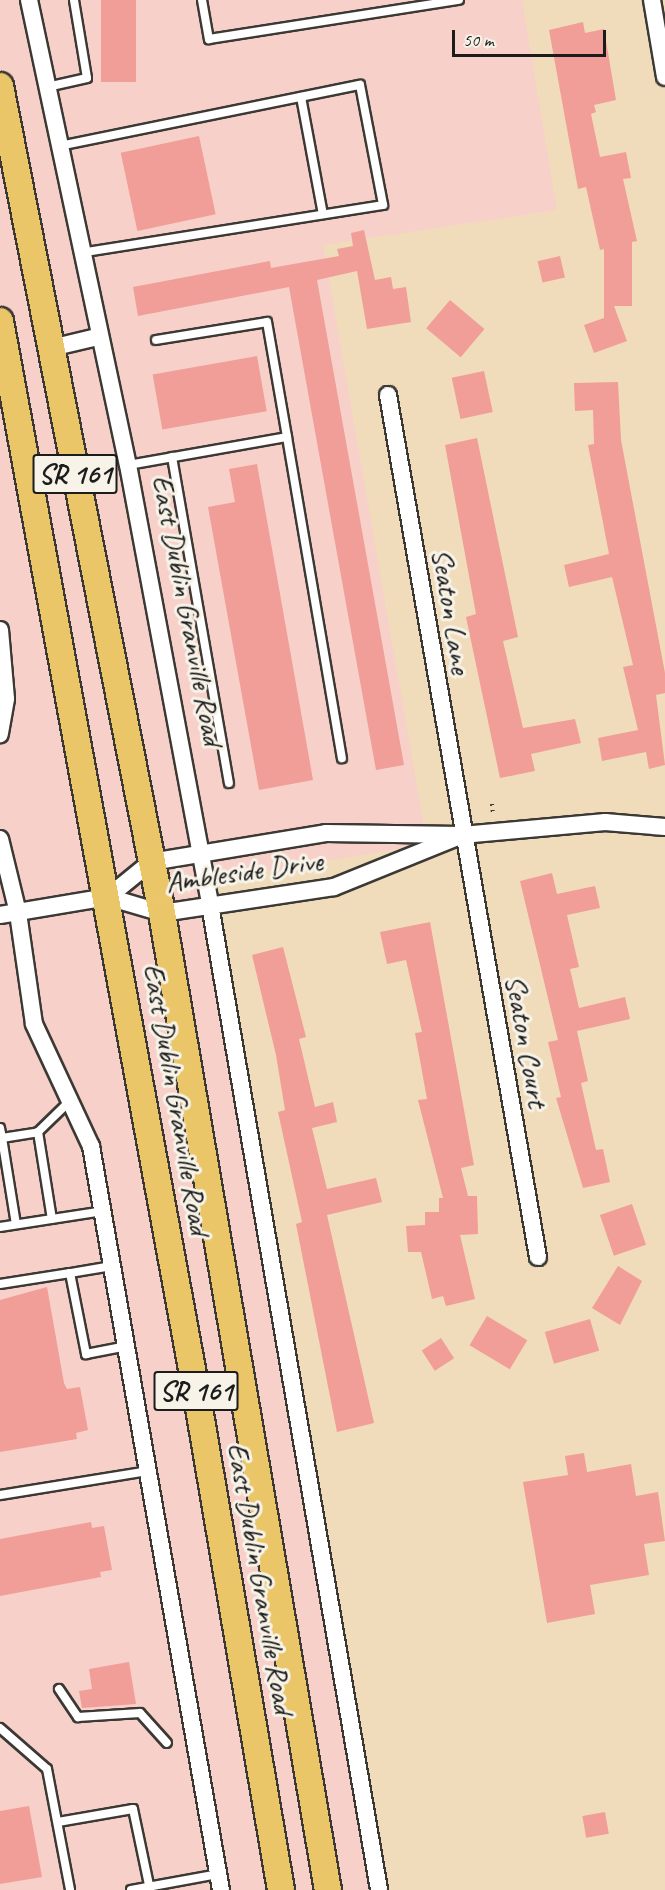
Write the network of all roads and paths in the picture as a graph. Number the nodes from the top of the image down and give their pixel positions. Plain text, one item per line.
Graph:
1 (29, 0) edge
2 (74, 0) edge
3 (202, 0) edge
4 (459, 0) edge
5 (652, 0) edge
6 (665, 77) edge
7 (0, 86) edge
8 (46, 87) junction
9 (301, 97) junction
10 (58, 146) junction
11 (323, 214) junction
12 (80, 253) junction
13 (0, 321) edge
14 (97, 337) junction
15 (156, 340) dead end
16 (51, 348) junction
17 (388, 395) dead end
18 (287, 437) junction
19 (172, 457) junction
20 (128, 465) junction
21 (0, 630) edge
22 (3, 687) edge
23 (0, 734) edge
24 (342, 758) dead end
25 (230, 783) dead end
26 (492, 804) dead end
27 (493, 814) dead end
28 (665, 827) edge
29 (462, 835) junction
30 (0, 839) edge
31 (200, 850) junction
32 (151, 862) junction
33 (108, 897) junction
34 (210, 905) junction
35 (18, 913) junction
36 (162, 913) junction
37 (0, 915) edge
38 (70, 1101) junction
39 (0, 1128) edge
40 (38, 1132) junction
41 (2, 1138) junction
42 (103, 1211) junction
43 (52, 1219) junction
44 (16, 1224) junction
45 (0, 1227) edge
46 (538, 1257) dead end
47 (112, 1266) junction
48 (70, 1273) junction
49 (0, 1284) edge
50 (127, 1346) junction
51 (148, 1471) junction
52 (0, 1495) edge
53 (59, 1689) dead end
54 (0, 1728) edge
55 (167, 1743) dead end
56 (58, 1822) junction
57 (220, 1882) edge
58 (149, 1888) edge
59 (70, 1890) edge
60 (131, 1890) edge
61 (281, 1890) edge
62 (328, 1890) edge
63 (379, 1890) edge

1 - 8 street, East Dublin Granville Road
2 - 8 lane
3 - 4 lane
5 - 6 street
7 - 16 main road, East Dublin Granville Road / SR 161
8 - 10 street, East Dublin Granville Road
9 - 10 lane
9 - 11 lane
9 - 11 lane
10 - 12 street, East Dublin Granville Road
11 - 12 lane
12 - 14 street, East Dublin Granville Road
13 - 33 main road, East Dublin Granville Road / SR 161
14 - 16 street
14 - 20 street, East Dublin Granville Road
15 - 18 lane
16 - 32 main road, East Dublin Granville Road / SR 161
17 - 29 street, Seaton Lane
18 - 19 lane
18 - 24 lane
19 - 20 lane
19 - 25 lane
20 - 31 street, East Dublin Granville Road
21 - 22 street
22 - 23 street
26 - 27 path
28 - 29 street, Ambleside Drive
29 - 31 street, Ambleside Drive
29 - 34 street, Ambleside Drive
29 - 46 street, Seaton Court
30 - 35 street
31 - 32 street, Ambleside Drive
31 - 34 street, East Dublin Granville Road
32 - 33 street, Ambleside Drive
32 - 36 main road, East Dublin Granville Road / SR 161
33 - 35 street
33 - 36 street, Ambleside Drive
33 - 61 main road, East Dublin Granville Road / SR 161
34 - 36 street, Ambleside Drive
34 - 63 street, East Dublin Granville Road
35 - 37 street
35 - 38 street
36 - 62 main road, East Dublin Granville Road / SR 161
38 - 40 lane
38 - 42 street
39 - 41 lane
40 - 41 lane
40 - 43 lane
41 - 44 lane
42 - 43 lane
42 - 47 street
43 - 44 lane
44 - 45 lane
47 - 48 lane
47 - 50 street
48 - 49 lane
48 - 50 lane
50 - 51 street
51 - 52 lane
51 - 57 street
53 - 55 lane
54 - 56 lane
56 - 58 lane
56 - 59 lane
57 - 58 lane
58 - 60 lane

